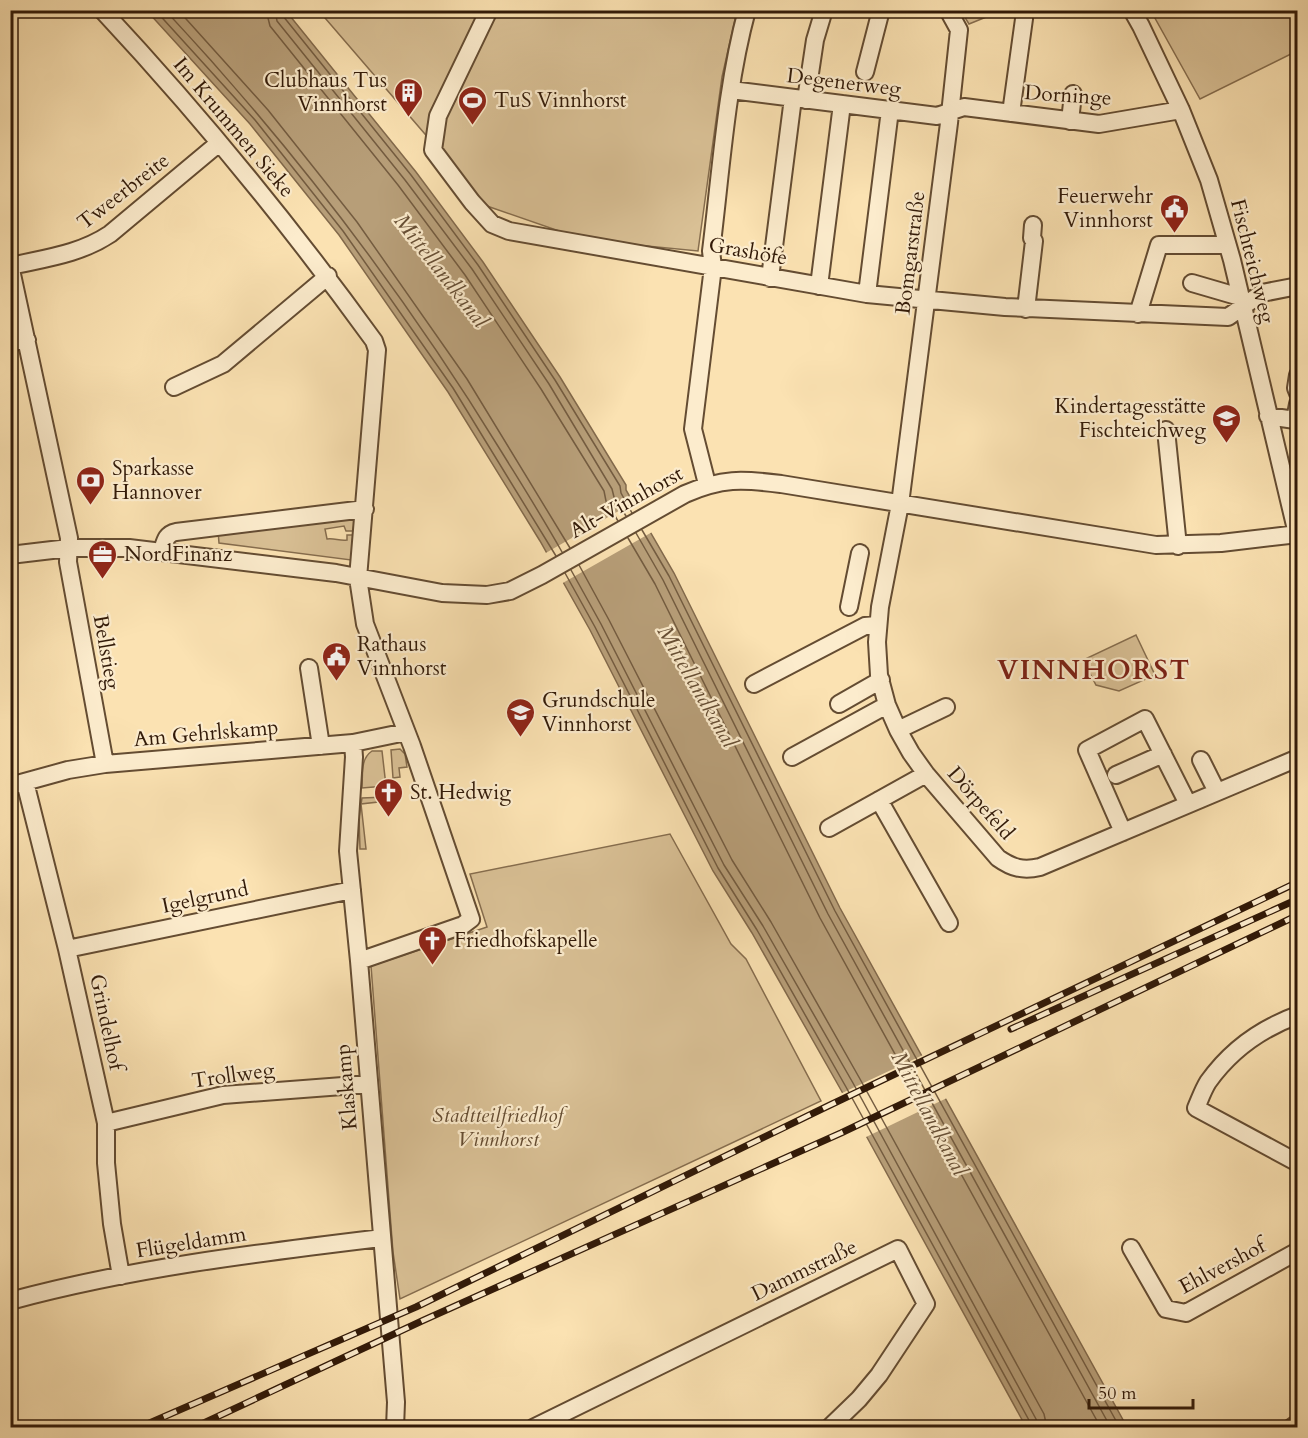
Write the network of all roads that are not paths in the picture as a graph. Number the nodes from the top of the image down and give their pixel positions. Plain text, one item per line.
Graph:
1 (102, 10) edge
2 (489, 10) edge
3 (747, 10) edge
4 (824, 10) edge
5 (882, 10) edge
6 (948, 10) edge
7 (1132, 10) edge
8 (1024, 19) dead end
9 (865, 72) dead end
10 (731, 90) junction
11 (1073, 94) dead end
12 (800, 99) junction
13 (842, 104) junction
14 (890, 110) junction
15 (1181, 110) junction
16 (951, 111) junction
17 (1011, 113) junction
18 (1070, 121) junction
19 (219, 143) junction
20 (1034, 233) dead end
21 (1227, 245) junction
22 (11, 265) edge
23 (713, 267) junction
24 (327, 276) junction
25 (770, 278) junction
26 (1192, 283) dead end
27 (819, 286) junction
28 (1298, 286) edge
29 (867, 294) junction
30 (926, 301) junction
31 (1241, 302) junction
32 (1026, 309) junction
33 (1138, 314) junction
34 (19, 341) edge
35 (1298, 375) edge
36 (174, 387) dead end
37 (1298, 393) edge
38 (1298, 404) edge
39 (1268, 416) junction
40 (1166, 430) dead end
41 (707, 484) junction
42 (900, 504) junction
43 (364, 509) junction
44 (1297, 536) edge
45 (1178, 546) junction
46 (69, 548) junction
47 (162, 551) junction
48 (860, 553) dead end
49 (10, 555) edge
50 (358, 578) junction
51 (849, 607) dead end
52 (877, 625) junction
53 (309, 668) dead end
54 (881, 680) junction
55 (753, 684) dead end
56 (839, 704) dead end
57 (887, 705) junction
58 (946, 707) dead end
59 (898, 730) junction
60 (406, 732) junction
61 (353, 743) junction
62 (321, 746) junction
63 (1162, 754) junction
64 (792, 757) dead end
65 (1298, 758) edge
66 (1201, 760) dead end
67 (105, 764) junction
68 (926, 774) junction
69 (1116, 775) dead end
70 (18, 784) edge
71 (1218, 792) junction
72 (879, 800) junction
73 (1188, 804) junction
74 (829, 828) dead end
75 (1123, 832) junction
76 (352, 890) junction
77 (949, 923) dead end
78 (67, 948) junction
79 (359, 961) junction
80 (1298, 1015) edge
81 (369, 1084) junction
82 (106, 1123) junction
83 (1298, 1163) edge
84 (381, 1238) junction
85 (1131, 1248) dead end
86 (1298, 1251) edge
87 (121, 1276) junction
88 (10, 1300) edge
89 (1298, 1424) edge
90 (395, 1428) edge
91 (533, 1428) edge
92 (829, 1428) edge
93 (1291, 1428) edge

1 - 19 street, Im Krummen Sieke
2 - 23 street, Grashöfe
3 - 10 street
4 - 12 street
5 - 9 street
6 - 16 street, Bomgarstraße
7 - 15 street, Fischteichweg
8 - 17 street
10 - 12 street, Degenerweg
10 - 23 street
11 - 18 street
12 - 13 street, Degenerweg
12 - 25 street
13 - 14 street, Degenerweg
13 - 27 street
14 - 16 street, Degenerweg
14 - 29 street
15 - 18 street, Dorninge
15 - 21 street, Fischteichweg
16 - 17 street, Dorninge
16 - 30 street, Bomgarstraße
17 - 18 street, Dorninge
19 - 22 street, Tweerbreite
19 - 24 street, Im Krummen Sieke
20 - 32 street
21 - 31 street, Fischteichweg
21 - 33 street
22 - 34 street
23 - 25 street, Grashöfe
23 - 41 street
24 - 36 street
24 - 43 street, Im Krummen Sieke
25 - 27 street, Grashöfe
26 - 31 street
27 - 29 street, Grashöfe
28 - 31 street, Grashöfe
29 - 30 street, Grashöfe
30 - 32 street, Grashöfe
30 - 42 street, Bomgarstraße
31 - 33 street, Grashöfe
31 - 39 street, Fischteichweg
32 - 33 street, Grashöfe
34 - 46 street
35 - 37 street
38 - 39 street
39 - 44 street, Fischteichweg
40 - 45 street
41 - 42 street, Alt-Vinnhorst
41 - 50 street, Alt-Vinnhorst
42 - 45 street, Alt-Vinnhorst
42 - 52 street, Dörpefeld
43 - 47 street
43 - 50 street, Im Krummen Sieke
44 - 45 street, Alt-Vinnhorst
46 - 47 street, Alt-Vinnhorst
46 - 49 street, Alt-Vinnhorst
46 - 67 street, Bellstieg
47 - 50 street, Alt-Vinnhorst
48 - 51 street
50 - 60 street, Im Krummen Sieke
52 - 54 street, Dörpefeld
52 - 55 street
53 - 62 street
54 - 56 street
54 - 57 street, Dörpefeld
57 - 59 street, Dörpefeld
57 - 64 street
58 - 59 street
59 - 68 street, Dörpefeld
60 - 61 street, Am Gehrlskamp
60 - 79 street, Im Krummen Sieke
61 - 62 street, Am Gehrlskamp
61 - 76 street, Klaskamp
62 - 67 street, Am Gehrlskamp
63 - 69 street
63 - 73 street
63 - 75 street
65 - 71 street, Dörpefeld
66 - 71 street
67 - 70 street, Am Gehrlskamp
68 - 72 street
68 - 75 street, Dörpefeld
70 - 78 street, Grindelhof
71 - 73 street, Dörpefeld
72 - 74 street
72 - 77 street
73 - 75 street, Dörpefeld
76 - 78 street, Igelgrund
76 - 79 street, Klaskamp
78 - 82 street, Grindelhof
79 - 81 street, Klaskamp
80 - 83 street
81 - 82 street, Trollweg
81 - 84 street, Klaskamp
82 - 87 street, Grindelhof
84 - 87 street, Flügeldamm
84 - 90 street, Klaskamp
85 - 86 street, Ehlvershof
87 - 88 street, Flügeldamm
89 - 93 street
91 - 92 street, Dammstraße

